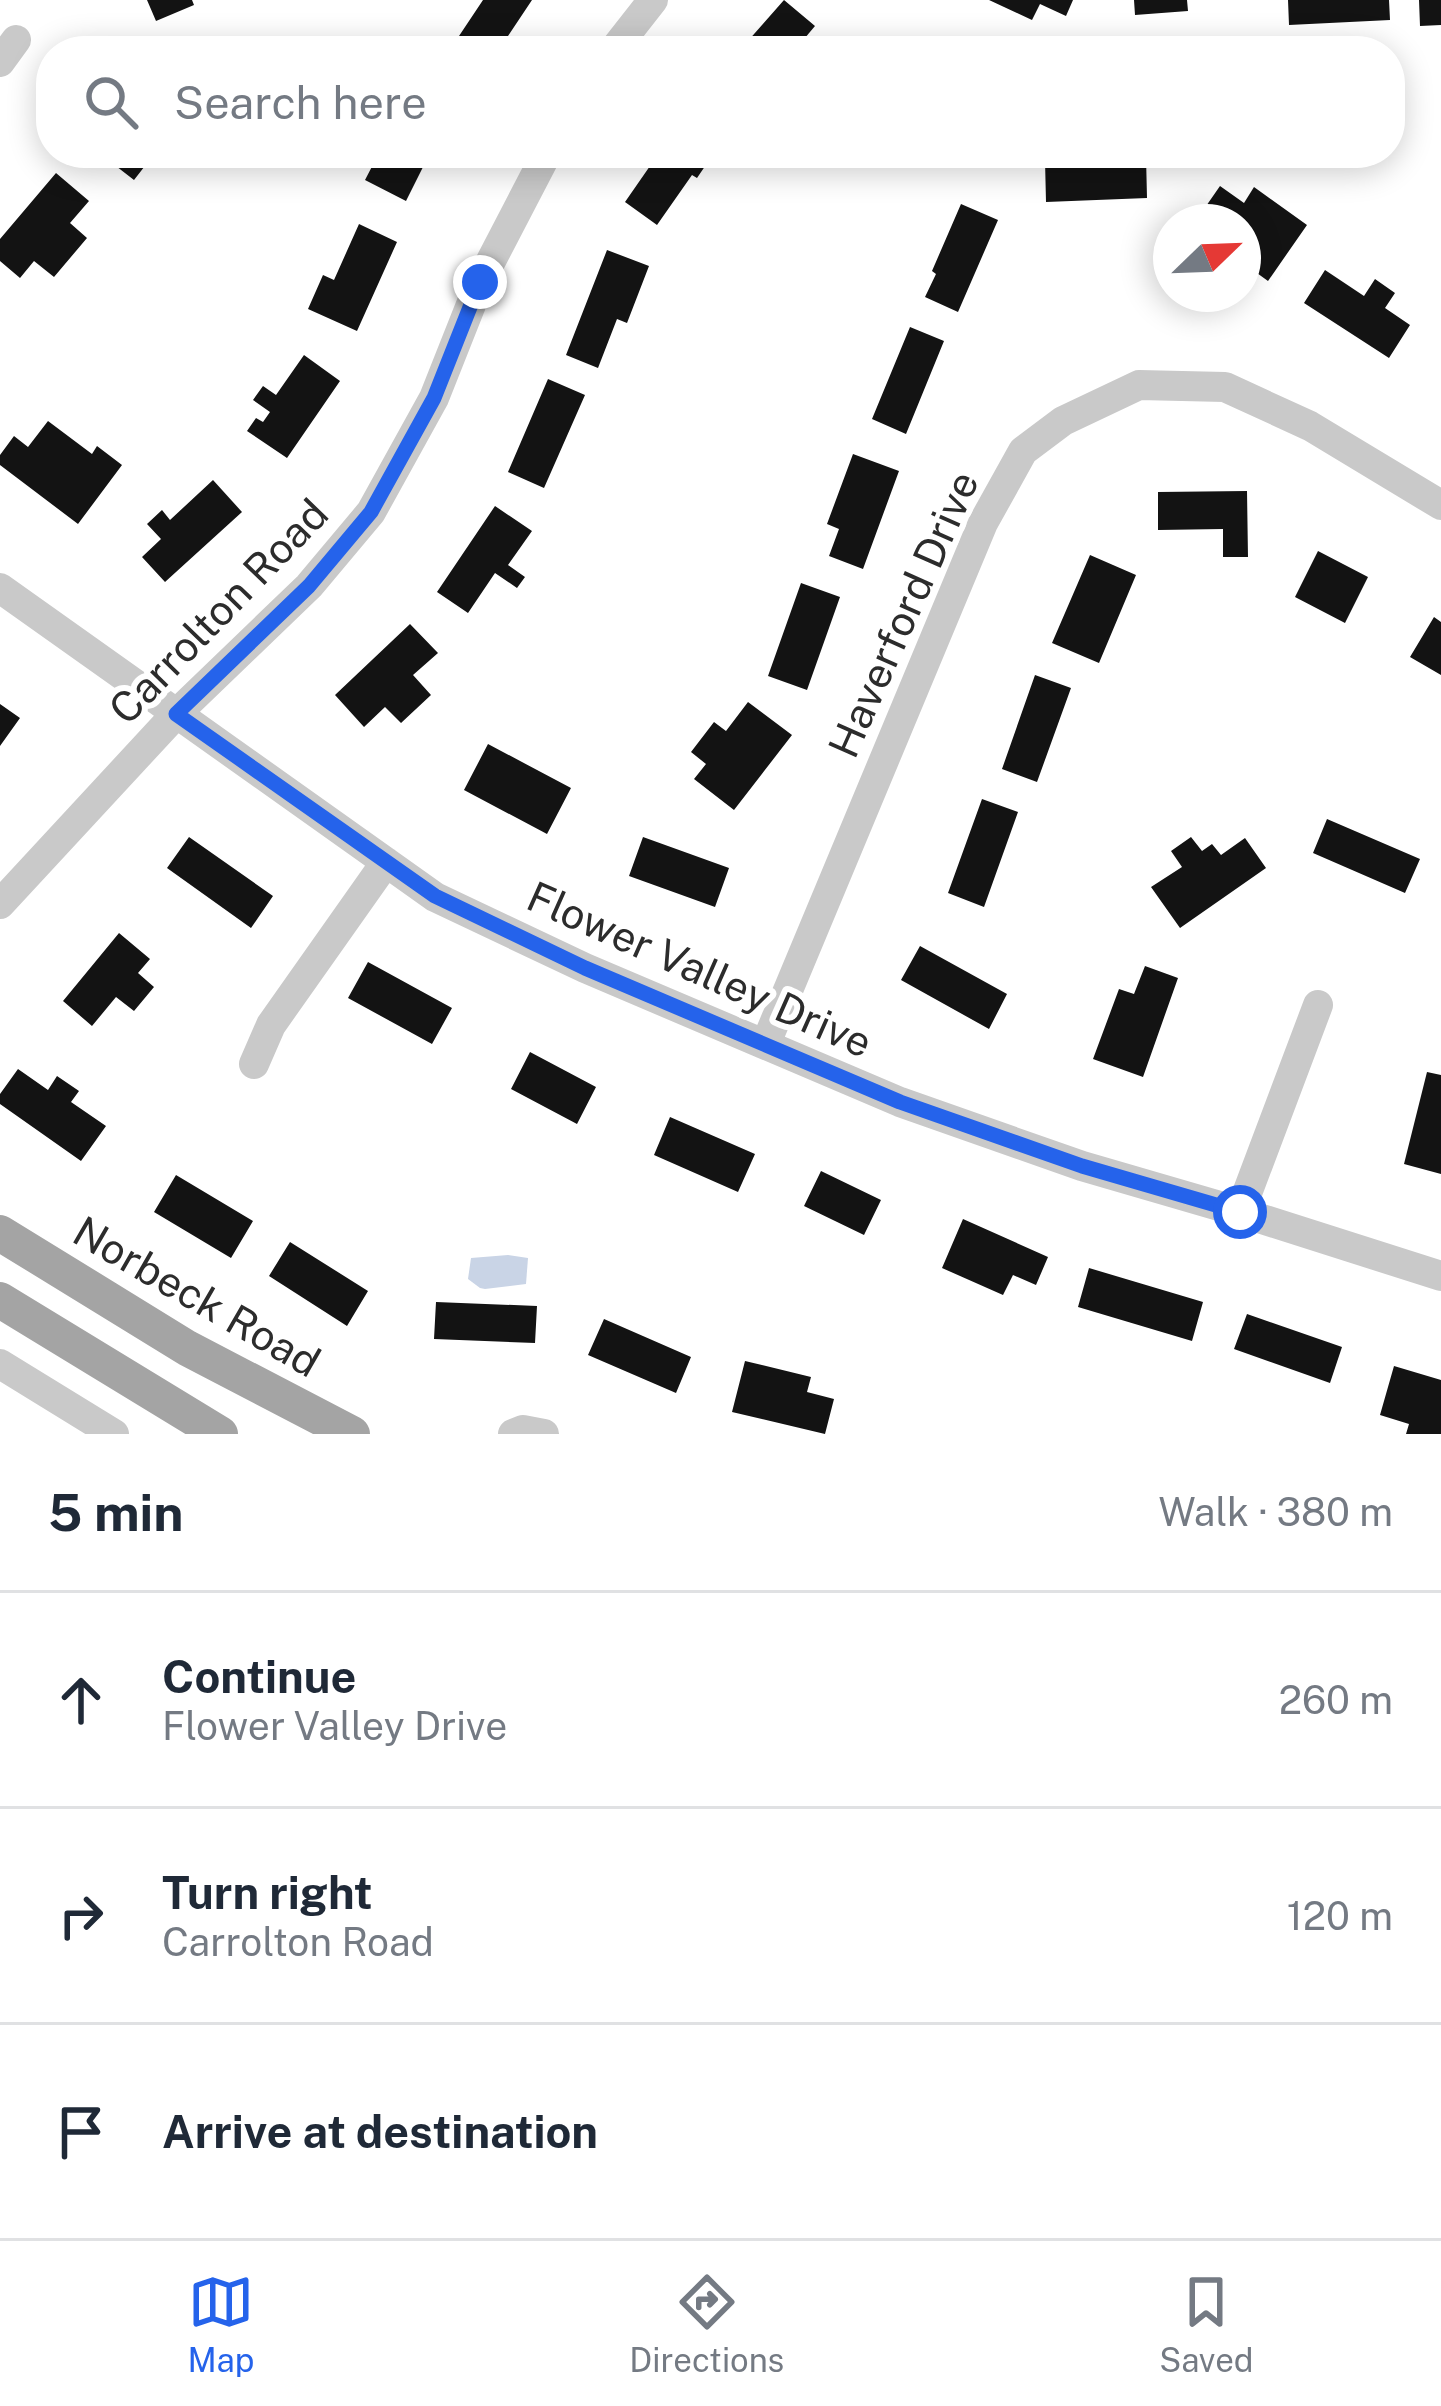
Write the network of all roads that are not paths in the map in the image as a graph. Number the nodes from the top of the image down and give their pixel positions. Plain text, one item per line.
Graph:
1 (653, 0) edge
2 (625, 36) edge
3 (539, 168) edge
4 (1441, 505) edge
5 (0, 588) edge
6 (176, 714) junction
7 (386, 862) junction
8 (0, 904) edge
9 (1318, 1005) dead end
10 (766, 1042) junction
11 (254, 1064) dead end
12 (1240, 1212) junction
13 (0, 1233) edge
14 (1441, 1276) edge
15 (0, 1300) edge
16 (0, 1364) edge
17 (114, 1434) edge
18 (220, 1434) edge
19 (352, 1434) edge
20 (513, 1434) edge
21 (544, 1434) edge

1 - 2 street
3 - 6 street, Carrolton Road
4 - 10 street, Haverford Drive
5 - 6 street, Flower Valley Drive
6 - 7 street, Flower Valley Drive
6 - 8 street, Carrolton Road
7 - 10 street, Flower Valley Drive
7 - 11 street
9 - 12 street
10 - 12 street, Flower Valley Drive
12 - 14 street, Flower Valley Drive
13 - 19 main road, Norbeck Road
15 - 18 main road
16 - 17 street
20 - 21 street

